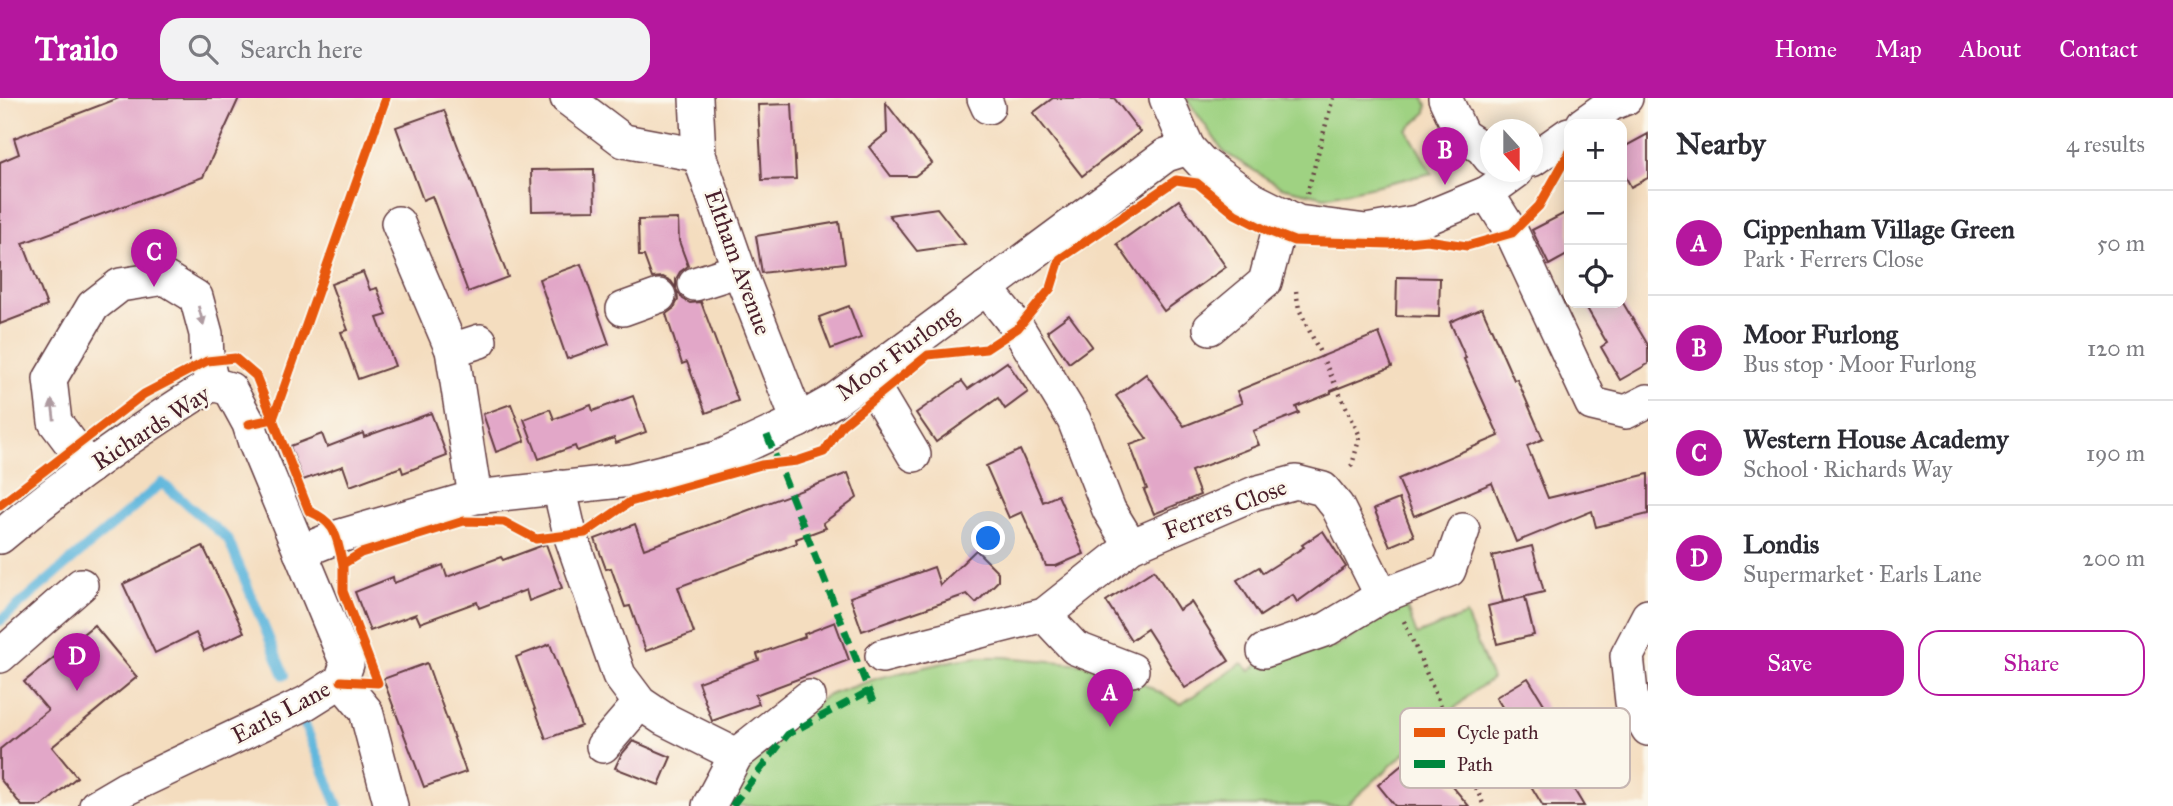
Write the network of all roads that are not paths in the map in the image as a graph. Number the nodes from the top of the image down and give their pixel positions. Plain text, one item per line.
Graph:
1 (567, 98) edge
2 (696, 98) edge
3 (1166, 98) edge
4 (1445, 98) edge
5 (1626, 98) edge
6 (1590, 119) edge
7 (1564, 137) edge
8 (1480, 147) edge
9 (1188, 148) junction
10 (1543, 150) edge
11 (699, 155) junction
12 (1488, 182) edge
13 (1507, 182) edge
14 (1291, 218) junction
15 (398, 223) dead end
16 (739, 270) junction
17 (695, 284) dead end
18 (986, 288) junction
19 (659, 296) dead end
20 (623, 309) dead end
21 (1210, 328) dead end
22 (867, 376) junction
23 (212, 384) junction
24 (1648, 401) edge
25 (798, 421) junction
26 (914, 454) dead end
27 (89, 467) junction
28 (559, 487) junction
29 (475, 497) junction
30 (1463, 530) dead end
31 (0, 537) edge
32 (1131, 546) junction
33 (300, 552) junction
34 (81, 585) dead end
35 (1387, 594) junction
36 (1044, 615) junction
37 (1648, 616) edge
38 (1264, 651) dead end
39 (0, 656) edge
40 (882, 656) dead end
41 (1132, 670) dead end
42 (341, 681) junction
43 (809, 697) dead end
44 (640, 703) junction
45 (1648, 729) edge
46 (603, 746) dead end
47 (731, 765) junction
48 (96, 806) edge
49 (391, 806) edge
50 (709, 806) edge

1 - 11 street
2 - 11 street, Eltham Avenue
3 - 9 street
4 - 8 street
5 - 6 street
7 - 10 street
9 - 14 street
9 - 18 street, Moor Furlong
11 - 16 street, Eltham Avenue
12 - 14 street
13 - 24 street
14 - 21 street
15 - 29 street
16 - 17 street
16 - 25 street, Eltham Avenue
18 - 22 street, Moor Furlong
18 - 32 street, Ferrers Close
19 - 20 street
22 - 25 street, Moor Furlong
22 - 26 street
23 - 27 street, Richards Way
27 -> 23 street
23 - 33 street, Richards Way
25 - 28 street, Moor Furlong
27 - 31 street, Richards Way
28 - 29 street, Moor Furlong
28 - 44 street
29 - 33 street, Moor Furlong
30 - 35 street
32 - 35 street, Ferrers Close
32 - 36 street, Ferrers Close
33 - 42 street, Earls Lane
34 - 39 street
35 - 38 street
36 - 40 street, Ferrers Close
36 - 41 street
37 - 45 street
42 - 48 street, Earls Lane
42 - 49 street
43 - 47 street
44 - 46 street
44 - 47 street
47 - 50 street

